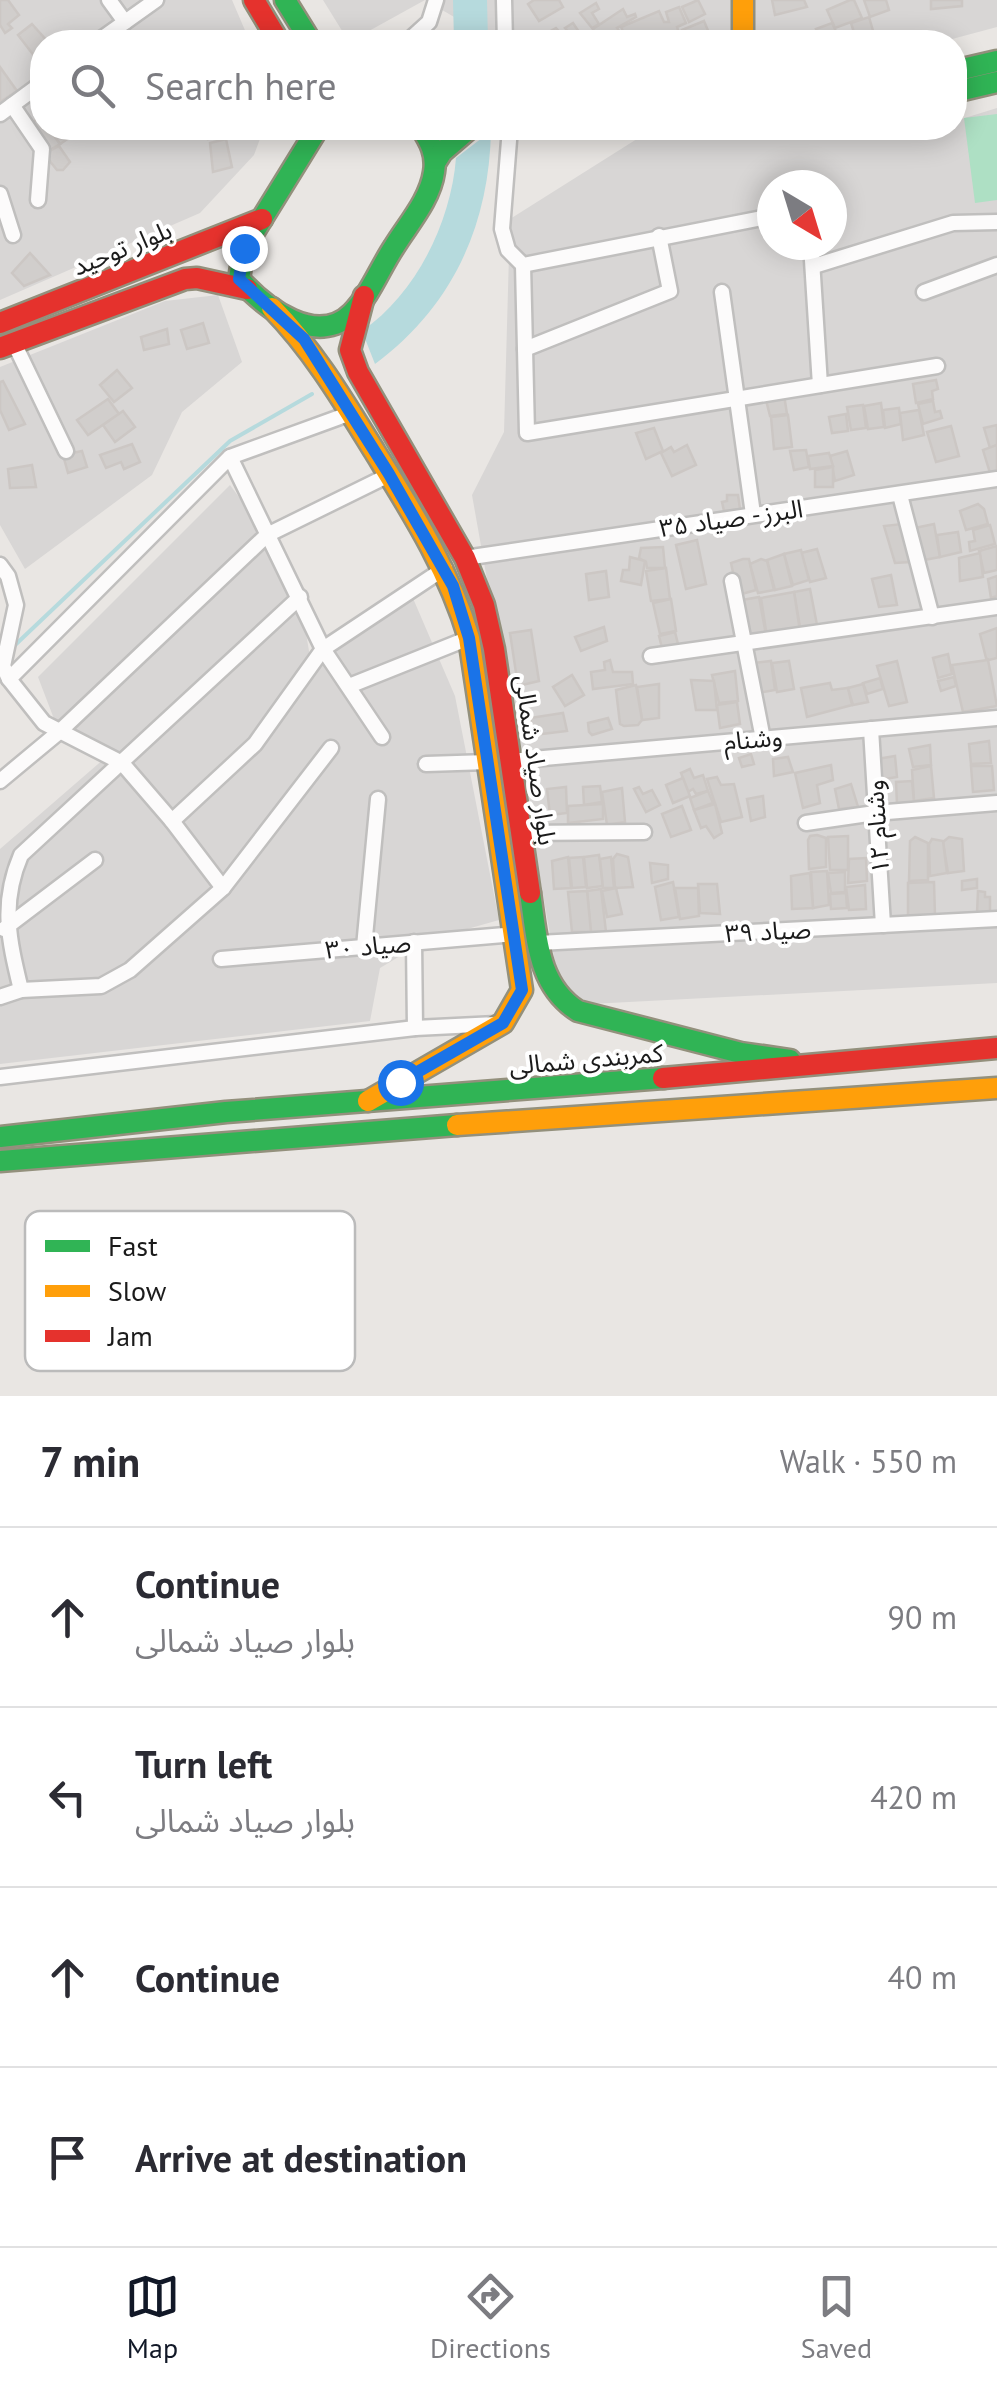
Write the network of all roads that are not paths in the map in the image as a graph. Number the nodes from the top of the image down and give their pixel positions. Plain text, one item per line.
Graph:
1 (109, 0) edge
2 (156, 0) edge
3 (254, 0) edge
4 (285, 0) edge
5 (436, 0) edge
6 (504, 0) edge
7 (742, 0) edge
8 (124, 22) junction
9 (113, 30) edge
10 (271, 30) edge
11 (304, 30) edge
12 (420, 30) edge
13 (505, 30) edge
14 (743, 30) edge
15 (997, 60) edge
16 (967, 68) edge
17 (997, 82) edge
18 (967, 89) edge
19 (30, 91) edge
20 (6, 110) edge
21 (30, 135) edge
22 (34, 140) edge
23 (308, 140) edge
24 (429, 140) edge
25 (456, 140) edge
26 (509, 140) edge
27 (435, 163) junction
28 (0, 194) edge
29 (38, 200) dead end
30 (262, 219) junction
31 (757, 219) edge
32 (997, 222) edge
33 (13, 234) dead end
34 (659, 236) junction
35 (813, 260) edge
36 (523, 265) junction
37 (997, 265) edge
38 (814, 266) junction
39 (247, 289) junction
40 (722, 292) dead end
41 (924, 292) dead end
42 (364, 296) junction
43 (272, 308) junction
44 (0, 322) edge
45 (7, 346) edge
46 (525, 349) junction
47 (937, 366) dead end
48 (820, 385) junction
49 (738, 398) junction
50 (351, 413) junction
51 (66, 450) dead end
52 (230, 457) junction
53 (389, 474) junction
54 (997, 479) edge
55 (900, 495) junction
56 (754, 514) junction
57 (267, 535) junction
58 (466, 558) junction
59 (0, 565) edge
60 (445, 568) junction
61 (732, 580) dead end
62 (300, 597) junction
63 (997, 607) edge
64 (932, 617) junction
65 (469, 638) junction
66 (744, 644) junction
67 (323, 649) junction
68 (651, 656) dead end
69 (6, 672) junction
70 (349, 686) junction
71 (997, 718) edge
72 (872, 729) junction
73 (59, 732) junction
74 (382, 738) dead end
75 (763, 738) junction
76 (331, 748) dead end
77 (510, 761) junction
78 (488, 762) junction
79 (122, 763) junction
80 (426, 764) dead end
81 (0, 781) edge
82 (378, 799) dead end
83 (997, 803) edge
84 (875, 813) junction
85 (172, 821) junction
86 (806, 823) dead end
87 (644, 832) dead end
88 (521, 834) junction
89 (95, 860) dead end
90 (223, 888) junction
91 (997, 919) edge
92 (883, 925) junction
93 (3, 929) edge
94 (515, 934) junction
95 (414, 942) junction
96 (538, 943) junction
97 (364, 947) junction
98 (221, 960) dead end
99 (548, 987) junction
100 (21, 990) junction
101 (522, 990) junction
102 (0, 997) edge
103 (503, 1023) junction
104 (414, 1028) junction
105 (997, 1048) edge
106 (812, 1064) junction
107 (0, 1077) edge
108 (997, 1088) edge
109 (367, 1102) junction
110 (0, 1137) edge
111 (0, 1161) edge

1 - 8 street
2 - 8 street
3 - 10 main road
4 - 11 main road
5 - 12 street
6 - 13 street
7 - 14 main road
8 - 9 street
15 - 16 main road
17 - 18 main road
19 - 20 street
20 - 21 street
22 - 29 street
23 - 30 main road
24 - 27 main road
25 - 27 main road
26 - 36 street
27 - 42 main road
28 - 33 street
30 - 39 main road
30 - 44 main road, بلوار توحید
31 - 34 street
32 - 38 street
34 - 36 street
34 - 46 street
35 - 38 street
36 - 46 street
37 - 41 street
38 - 48 street
39 - 43 main road
39 - 45 main road, بلوار توحید
40 - 49 street
42 - 43 main road
42 - 58 main road, بلوار صیاد شمالی
43 - 50 main road, بلوار صیاد شمالی
45 - 51 street
46 - 49 street
47 - 48 street
48 - 49 street
49 - 56 street
50 - 52 street
50 - 53 main road, بلوار صیاد شمالی
52 - 57 street
52 - 69 street
53 - 57 street
53 - 60 main road, بلوار صیاد شمالی
54 - 55 street, البرز - صیاد ۳۵
55 - 56 street, البرز - صیاد ۳۵
55 - 64 street
56 - 58 street, البرز - صیاد ۳۵
57 - 62 street
57 - 73 street
58 - 77 main road, بلوار صیاد شمالی
59 - 69 street
60 - 65 main road, بلوار صیاد شمالی
60 - 67 street
61 - 66 street
62 - 67 street
62 - 79 street
63 - 64 street
64 - 66 street
65 - 70 street
65 - 78 main road, بلوار صیاد شمالی
66 - 68 street
66 - 75 street
67 - 70 street
67 - 85 street
69 - 73 street
70 - 74 street
71 - 72 street, وشنام
72 - 75 street, وشنام
72 - 84 street, وشنام ۱۲
73 - 79 street
73 - 81 street
75 - 77 street, وشنام
76 - 90 street
77 - 88 main road, بلوار صیاد شمالی
78 - 80 street
78 - 94 main road, بلوار صیاد شمالی
79 - 85 street
79 - 93 street
82 - 97 street
83 - 84 street
84 - 86 street
84 - 92 street, وشنام ۱۲
85 - 90 street
87 - 88 street
88 - 96 main road, بلوار صیاد شمالی
89 - 93 street
90 - 100 street
91 - 92 street, صیاد ۳۹
92 - 96 street, صیاد ۳۹
93 - 100 street
94 - 95 street, صیاد ۳۰
94 - 101 main road, بلوار صیاد شمالی
95 - 97 street, صیاد ۳۰
95 - 104 street
96 - 99 main road, بلوار صیاد شمالی
97 - 98 street, صیاد ۳۰
99 - 101 main road
99 - 106 main road
100 - 102 street
101 - 103 main road
103 - 104 street
103 - 109 main road
104 - 107 street
105 - 106 main road, کمربندی شمالی
106 - 109 main road, کمربندی شمالی
108 - 111 main road
109 - 110 main road, کمربندی شمالی

